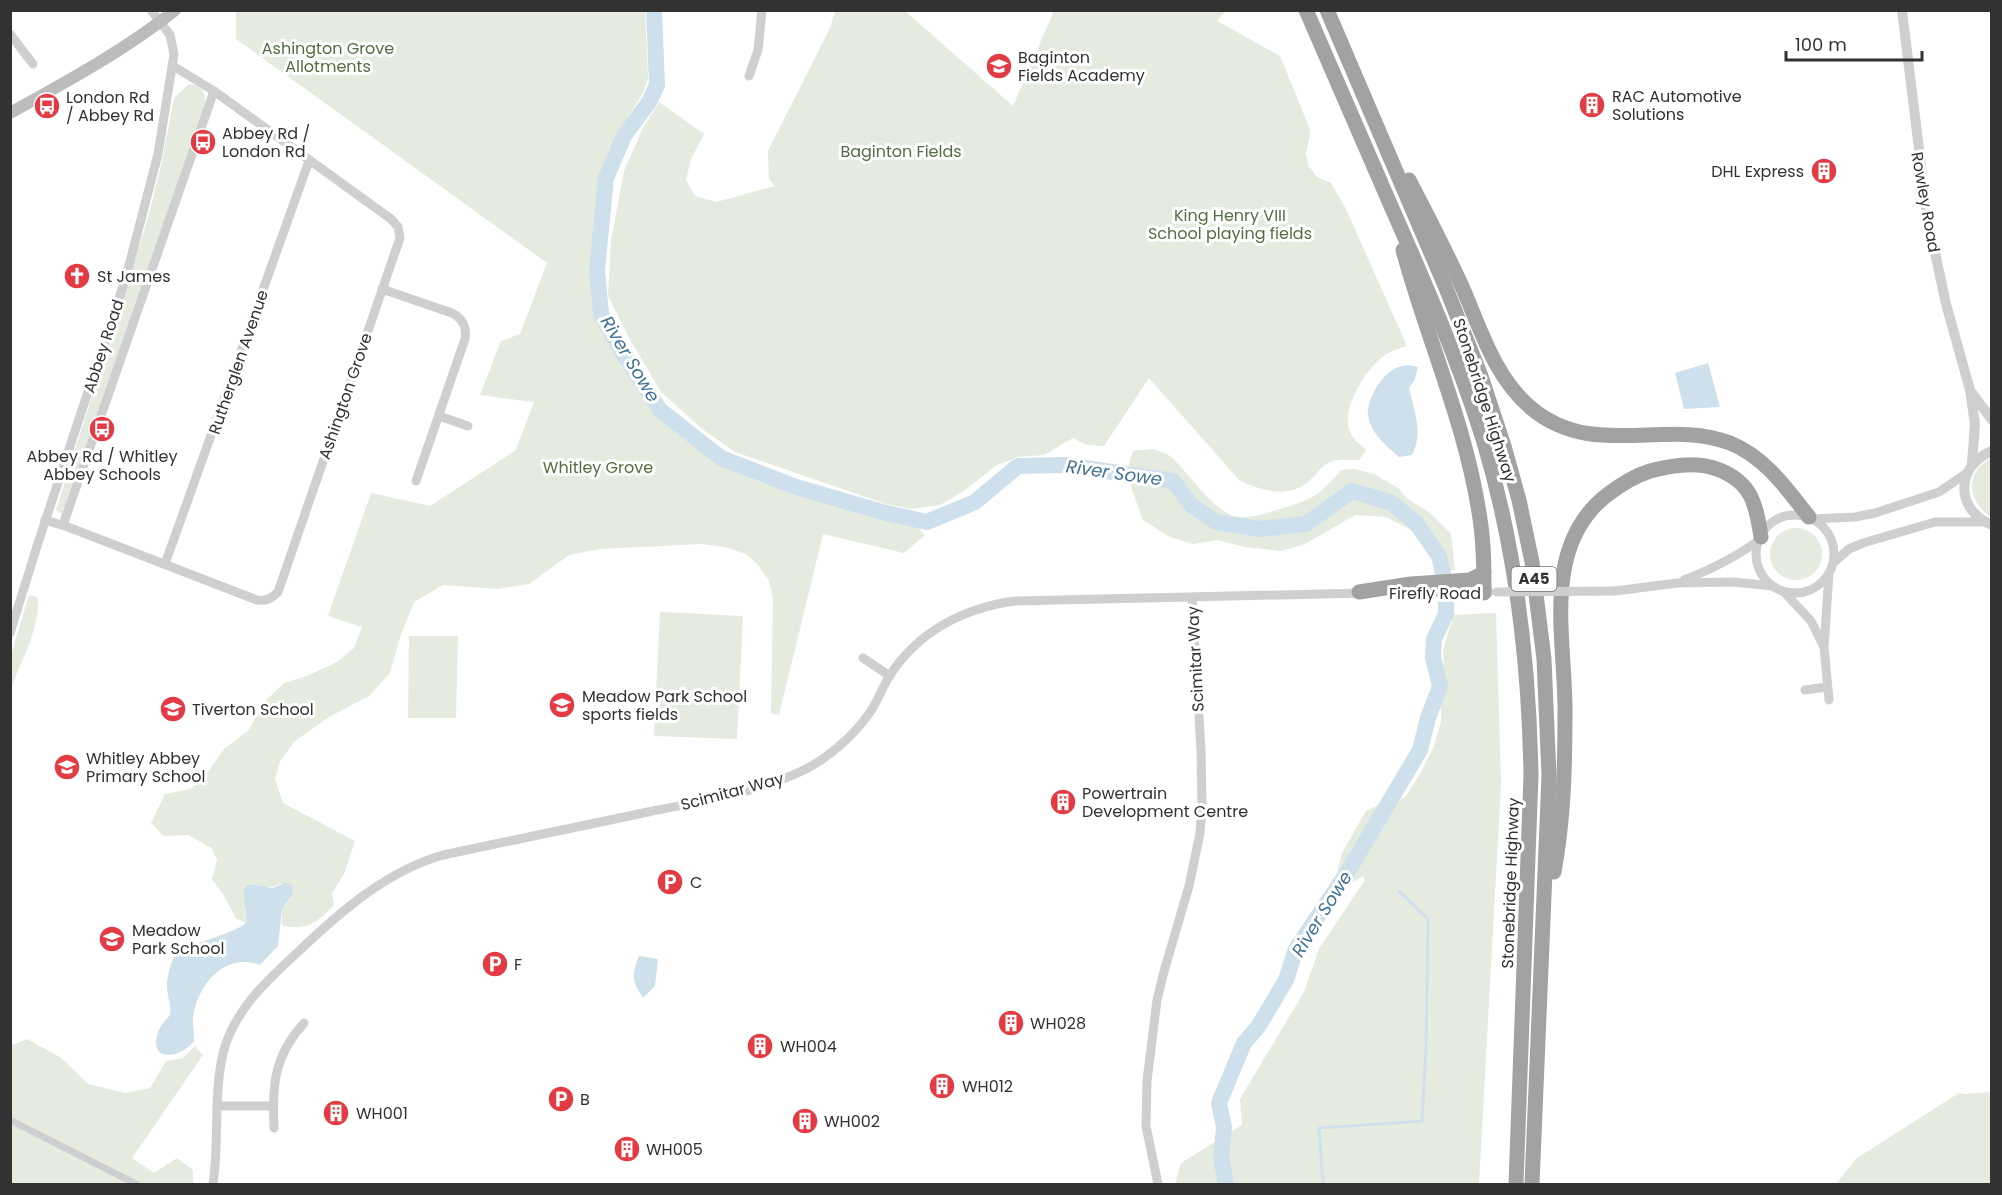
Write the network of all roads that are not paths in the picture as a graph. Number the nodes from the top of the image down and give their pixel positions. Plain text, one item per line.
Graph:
1 (151, 10) edge
2 (175, 10) edge
3 (762, 10) edge
4 (1306, 10) edge
5 (1327, 10) edge
6 (1902, 10) edge
7 (161, 22) junction
8 (10, 34) edge
9 (33, 64) dead end
10 (173, 66) junction
11 (749, 76) dead end
12 (214, 91) junction
13 (10, 113) edge
14 (1378, 132) junction
15 (309, 161) junction
16 (1390, 203) junction
17 (382, 289) junction
18 (1970, 390) junction
19 (439, 416) junction
20 (1992, 420) edge
21 (468, 426) dead end
22 (1992, 451) edge
23 (1969, 468) junction
24 (416, 481) dead end
25 (1810, 518) junction
26 (45, 520) junction
27 (1988, 524) edge
28 (63, 525) junction
29 (1760, 538) junction
30 (1833, 563) junction
31 (165, 564) junction
32 (1829, 573) junction
33 (1677, 583) junction
34 (1773, 586) junction
35 (1480, 590) junction
36 (1783, 591) junction
37 (1359, 592) joint
38 (1192, 598) junction
39 (10, 633) edge
40 (1824, 647) junction
41 (863, 658) dead end
42 (890, 675) junction
43 (1827, 687) junction
44 (1805, 690) dead end
45 (1829, 700) dead end
46 (1542, 937) junction
47 (304, 1023) dead end
48 (219, 1106) junction
49 (273, 1106) junction
50 (10, 1120) edge
51 (274, 1128) dead end
52 (136, 1185) edge
53 (213, 1185) edge
54 (1158, 1185) edge
55 (1516, 1185) edge
56 (1532, 1185) edge

1 - 7 street, Abbey Road
2 - 7 main road
3 - 11 street
4 - 16 highway, Stonebridge Highway / A45
5 - 14 highway, Stonebridge Highway / A45
6 - 18 street, Rowley Road
7 - 10 street, Abbey Road
7 - 13 main road
8 - 9 street
10 - 12 street, Ashington Grove
10 - 26 street, Abbey Road
12 - 15 street, Ashington Grove
12 - 28 street, Abbey Road
14 - 25 highway
14 - 46 highway, Stonebridge Highway / A45
15 - 17 street, Ashington Grove
15 - 31 street, Rutherglen Avenue
16 - 35 highway
16 - 55 highway, Stonebridge Highway / A45
17 - 19 street
17 - 31 street, Ashington Grove
18 - 20 street, Rowley Road
18 - 23 street, Rowley Road
19 - 21 street
19 - 24 street
22 - 23 street
23 - 25 street
23 - 27 street, Rowley Road
25 - 29 street
25 - 30 street
26 - 28 street, Ashington Grove
26 - 39 street, Abbey Road
27 - 30 street
28 - 31 street, Ashington Grove
29 - 33 street, Firefly Road
29 - 34 street
29 - 46 highway
30 - 32 street
32 - 36 street
32 - 40 street
33 - 34 street, Firefly Road
33 - 35 street, Firefly Road, bridge
34 - 36 street
35 - 37 highway
36 - 40 street
37 - 38 street
38 - 42 street, Scimitar Way
38 - 54 street, Scimitar Way
40 - 43 street
41 - 42 street
42 - 48 street, Scimitar Way
43 - 44 street
43 - 45 street
46 - 56 highway, Stonebridge Highway / A45
47 - 49 street
48 - 49 street
48 - 53 street, Scimitar Way
49 - 51 street
50 - 52 street

